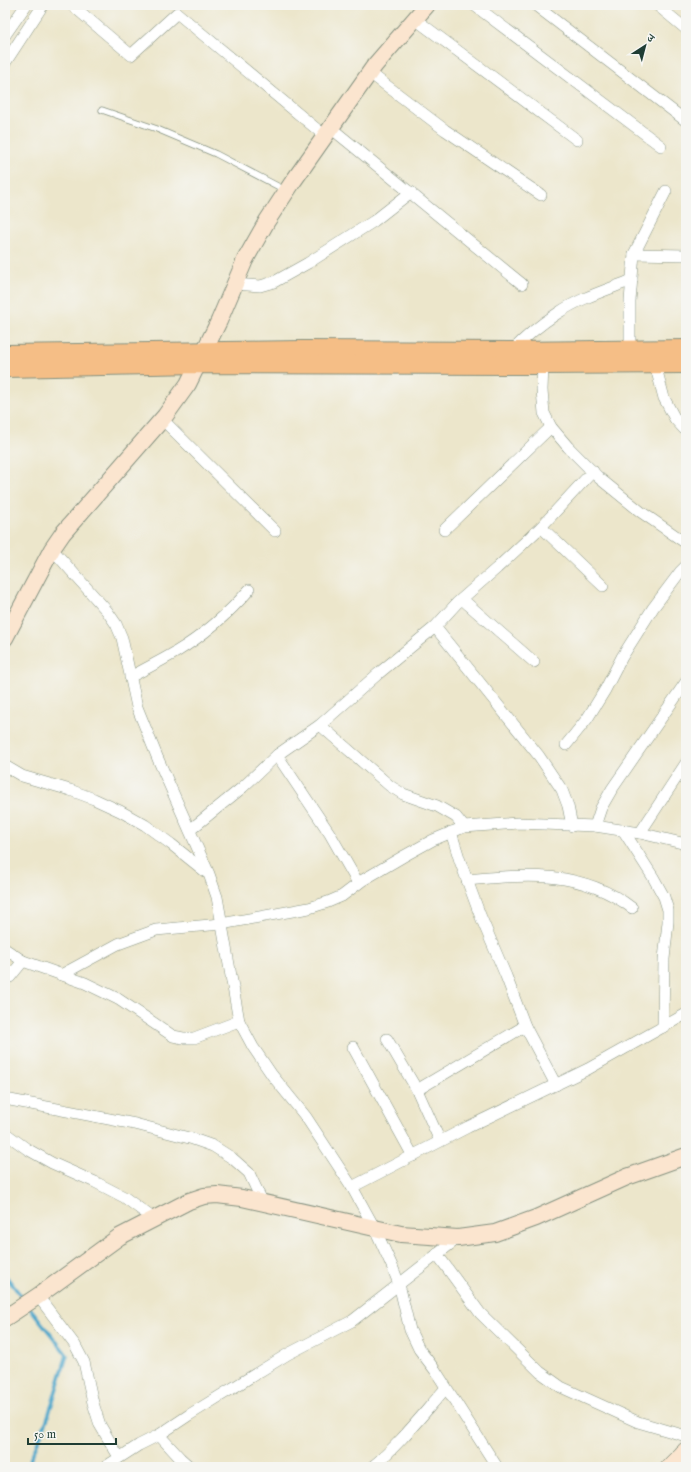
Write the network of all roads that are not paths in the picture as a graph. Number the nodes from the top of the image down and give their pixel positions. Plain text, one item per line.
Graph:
1 (26, 5) edge
2 (43, 5) edge
3 (72, 5) edge
4 (427, 5) edge
5 (474, 5) edge
6 (535, 5) edge
7 (657, 5) edge
8 (415, 19) junction
9 (686, 29) edge
10 (5, 35) edge
11 (5, 63) edge
12 (370, 73) junction
13 (102, 110) dead end
14 (686, 121) edge
15 (328, 132) junction
16 (577, 140) dead end
17 (661, 146) dead end
18 (666, 191) dead end
19 (286, 192) junction
20 (411, 192) junction
21 (541, 195) dead end
22 (634, 254) junction
23 (686, 255) edge
24 (632, 280) junction
25 (234, 284) junction
26 (522, 284) dead end
27 (686, 349) edge
28 (512, 351) junction
29 (5, 354) edge
30 (631, 357) junction
31 (202, 358) junction
32 (655, 364) junction
33 (686, 364) edge
34 (543, 365) junction
35 (5, 368) edge
36 (162, 419) junction
37 (551, 428) junction
38 (686, 431) edge
39 (593, 471) junction
40 (541, 526) junction
41 (444, 530) dead end
42 (275, 531) dead end
43 (686, 543) edge
44 (52, 548) junction
45 (686, 566) edge
46 (603, 586) dead end
47 (249, 590) dead end
48 (462, 599) junction
49 (435, 627) junction
50 (5, 638) edge
51 (534, 662) dead end
52 (130, 677) junction
53 (686, 682) edge
54 (320, 725) junction
55 (566, 745) dead end
56 (277, 755) junction
57 (686, 763) edge
58 (5, 766) edge
59 (572, 826) junction
60 (595, 826) junction
61 (464, 827) junction
62 (190, 830) junction
63 (623, 830) junction
64 (451, 832) junction
65 (640, 833) junction
66 (686, 844) edge
67 (209, 874) junction
68 (467, 880) junction
69 (358, 883) junction
70 (632, 908) dead end
71 (221, 924) junction
72 (5, 949) edge
73 (23, 961) junction
74 (61, 975) junction
75 (5, 979) edge
76 (686, 1014) edge
77 (239, 1021) junction
78 (525, 1026) junction
79 (663, 1027) junction
80 (387, 1039) dead end
81 (353, 1047) dead end
82 (556, 1085) junction
83 (417, 1090) junction
84 (5, 1099) edge
85 (5, 1133) edge
86 (440, 1141) junction
87 (413, 1156) junction
88 (686, 1156) edge
89 (352, 1187) junction
90 (263, 1203) junction
91 (154, 1219) junction
92 (375, 1229) junction
93 (458, 1238) junction
94 (438, 1254) junction
95 (399, 1284) junction
96 (34, 1298) junction
97 (10, 1314) edge
98 (446, 1388) junction
99 (159, 1435) junction
100 (686, 1436) edge
101 (686, 1450) edge
102 (119, 1457) junction
103 (105, 1467) edge
104 (190, 1467) edge
105 (372, 1467) edge
106 (496, 1467) edge
107 (669, 1467) edge

1 - 10 street
2 - 11 street
3 - 15 street
4 - 8 main road
5 - 17 street
6 - 14 street
7 - 9 street
8 - 12 main road
8 - 16 street
12 - 15 main road
12 - 21 street
13 - 19 lane
15 - 19 main road
15 - 20 street
18 - 22 street
19 - 25 main road
20 - 25 street
20 - 26 street
22 - 23 street
22 - 24 street
24 - 28 street
24 - 30 street
25 - 31 main road
27 - 30 main road
28 - 30 main road
28 - 31 main road
29 - 31 main road
30 - 32 main road
30 - 34 main road
31 - 34 main road
31 - 35 main road
31 - 36 main road
32 - 33 main road
32 - 38 street
34 - 37 street
36 - 42 street
36 - 44 main road
37 - 39 street
37 - 41 street
39 - 40 street
39 - 43 street
40 - 46 street
40 - 48 street
44 - 50 main road
44 - 52 street
45 - 55 street
47 - 52 street
48 - 49 street
48 - 51 street
49 - 54 street
49 - 59 street
52 - 62 street
53 - 60 street
54 - 56 street
54 - 61 street
56 - 62 street
56 - 69 street
57 - 65 street
58 - 67 street
59 - 60 street
59 - 61 street
60 - 63 street
61 - 64 street
62 - 67 street
63 - 65 street
63 - 79 street
64 - 68 street
64 - 69 street
65 - 66 street
67 - 71 street
68 - 70 street
68 - 78 street
69 - 71 street
71 - 74 street
71 - 77 street
72 - 73 street
73 - 74 street
73 - 75 street
74 - 77 street
76 - 79 street
77 - 89 street
78 - 82 street
78 - 83 street
79 - 82 street
80 - 83 street
81 - 87 street
82 - 86 street
83 - 86 street
84 - 90 street
85 - 91 street
86 - 87 street
87 - 89 street
88 - 93 main road
89 - 92 street
90 - 91 main road
90 - 92 main road
91 - 96 main road
92 - 93 main road
92 - 95 street
93 - 94 street
94 - 95 street
94 - 100 street
95 - 98 street
95 - 99 street
96 - 97 main road
96 - 102 street
98 - 105 street
98 - 106 street
99 - 102 street
99 - 104 street
101 - 107 main road
102 - 103 street

